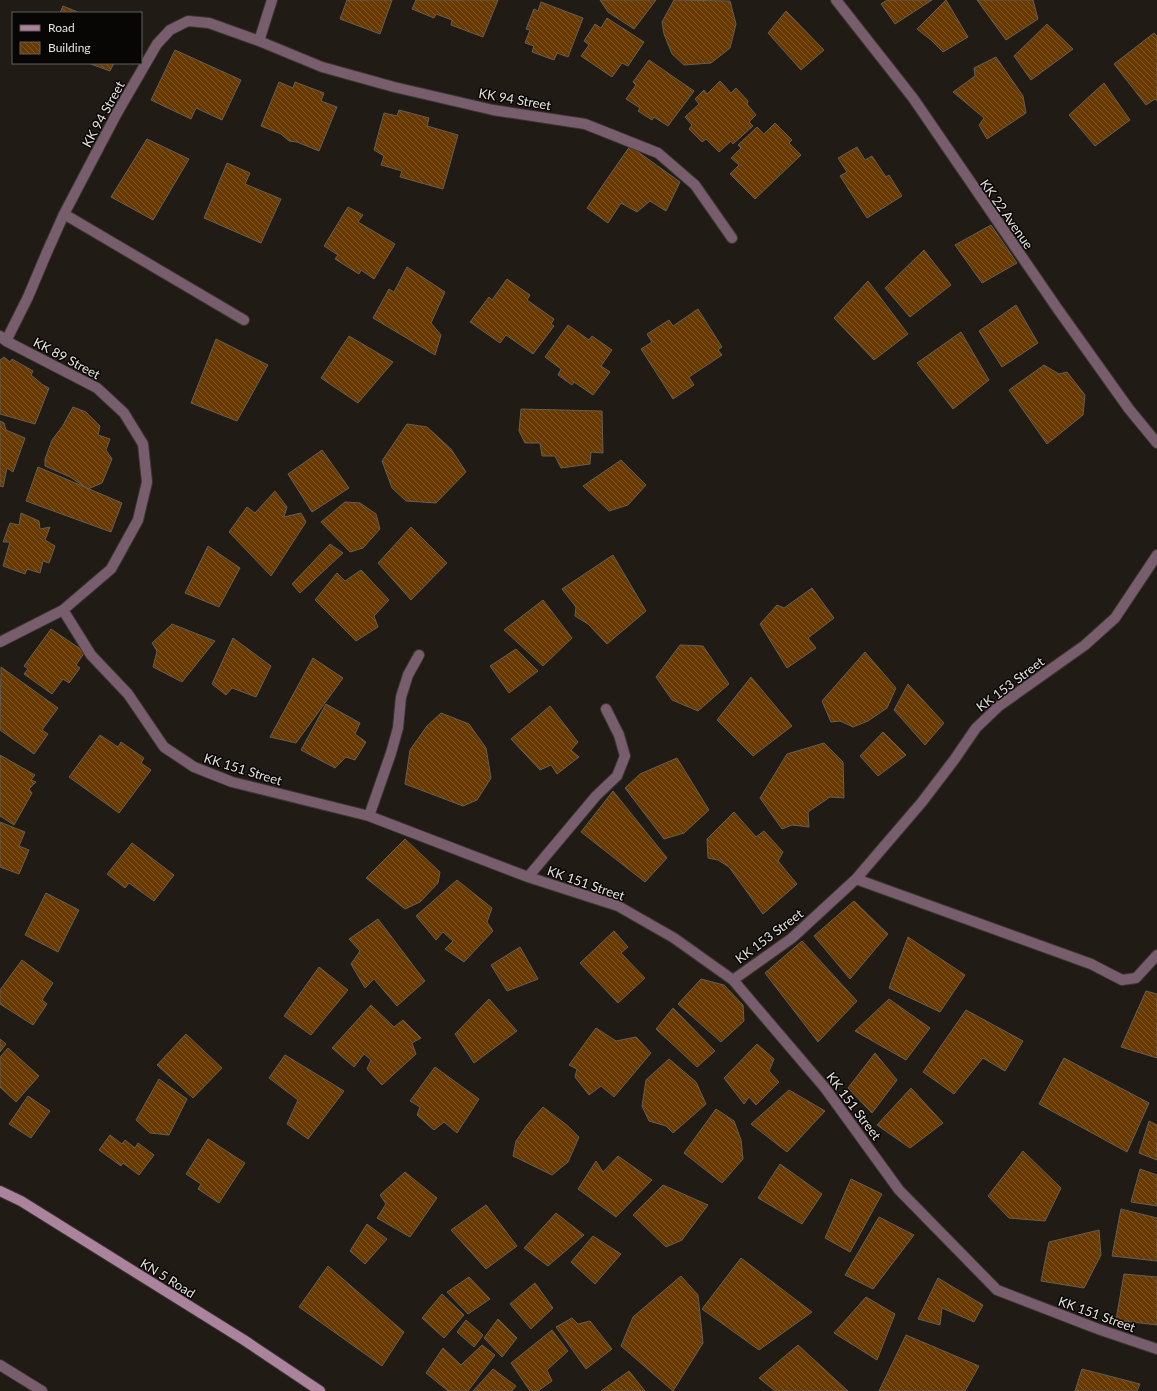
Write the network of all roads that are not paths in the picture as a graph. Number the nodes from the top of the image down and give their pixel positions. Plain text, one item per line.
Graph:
1 (272, 0) edge
2 (836, 0) edge
3 (259, 41) junction
4 (64, 214) junction
5 (732, 238) dead end
6 (244, 320) dead end
7 (3, 338) edge
8 (1157, 443) edge
9 (1157, 556) edge
10 (63, 610) junction
11 (0, 642) edge
12 (419, 655) dead end
13 (606, 709) dead end
14 (368, 816) junction
15 (528, 877) junction
16 (856, 879) junction
17 (1157, 955) edge
18 (733, 980) junction
19 (0, 1191) edge
20 (1157, 1349) edge
21 (0, 1365) edge
22 (42, 1391) edge
23 (320, 1391) edge

1 - 3 street
2 - 8 street, KK 22 Avenue
3 - 4 street, KK 94 Street
3 - 5 street, KK 94 Street
4 - 6 street
4 - 7 street, KK 94 Street
7 - 10 street, KK 89 Street
9 - 16 street, KK 153 Street
10 - 11 street, KK 89 Street
10 - 14 street, KK 151 Street
12 - 14 street
13 - 15 street, KK 151 Street
14 - 15 street, KK 151 Street
15 - 18 street, KK 151 Street
16 - 17 street
16 - 18 street, KK 153 Street
18 - 20 street, KK 151 Street
19 - 23 main road, KN 5 Road
21 - 22 street

